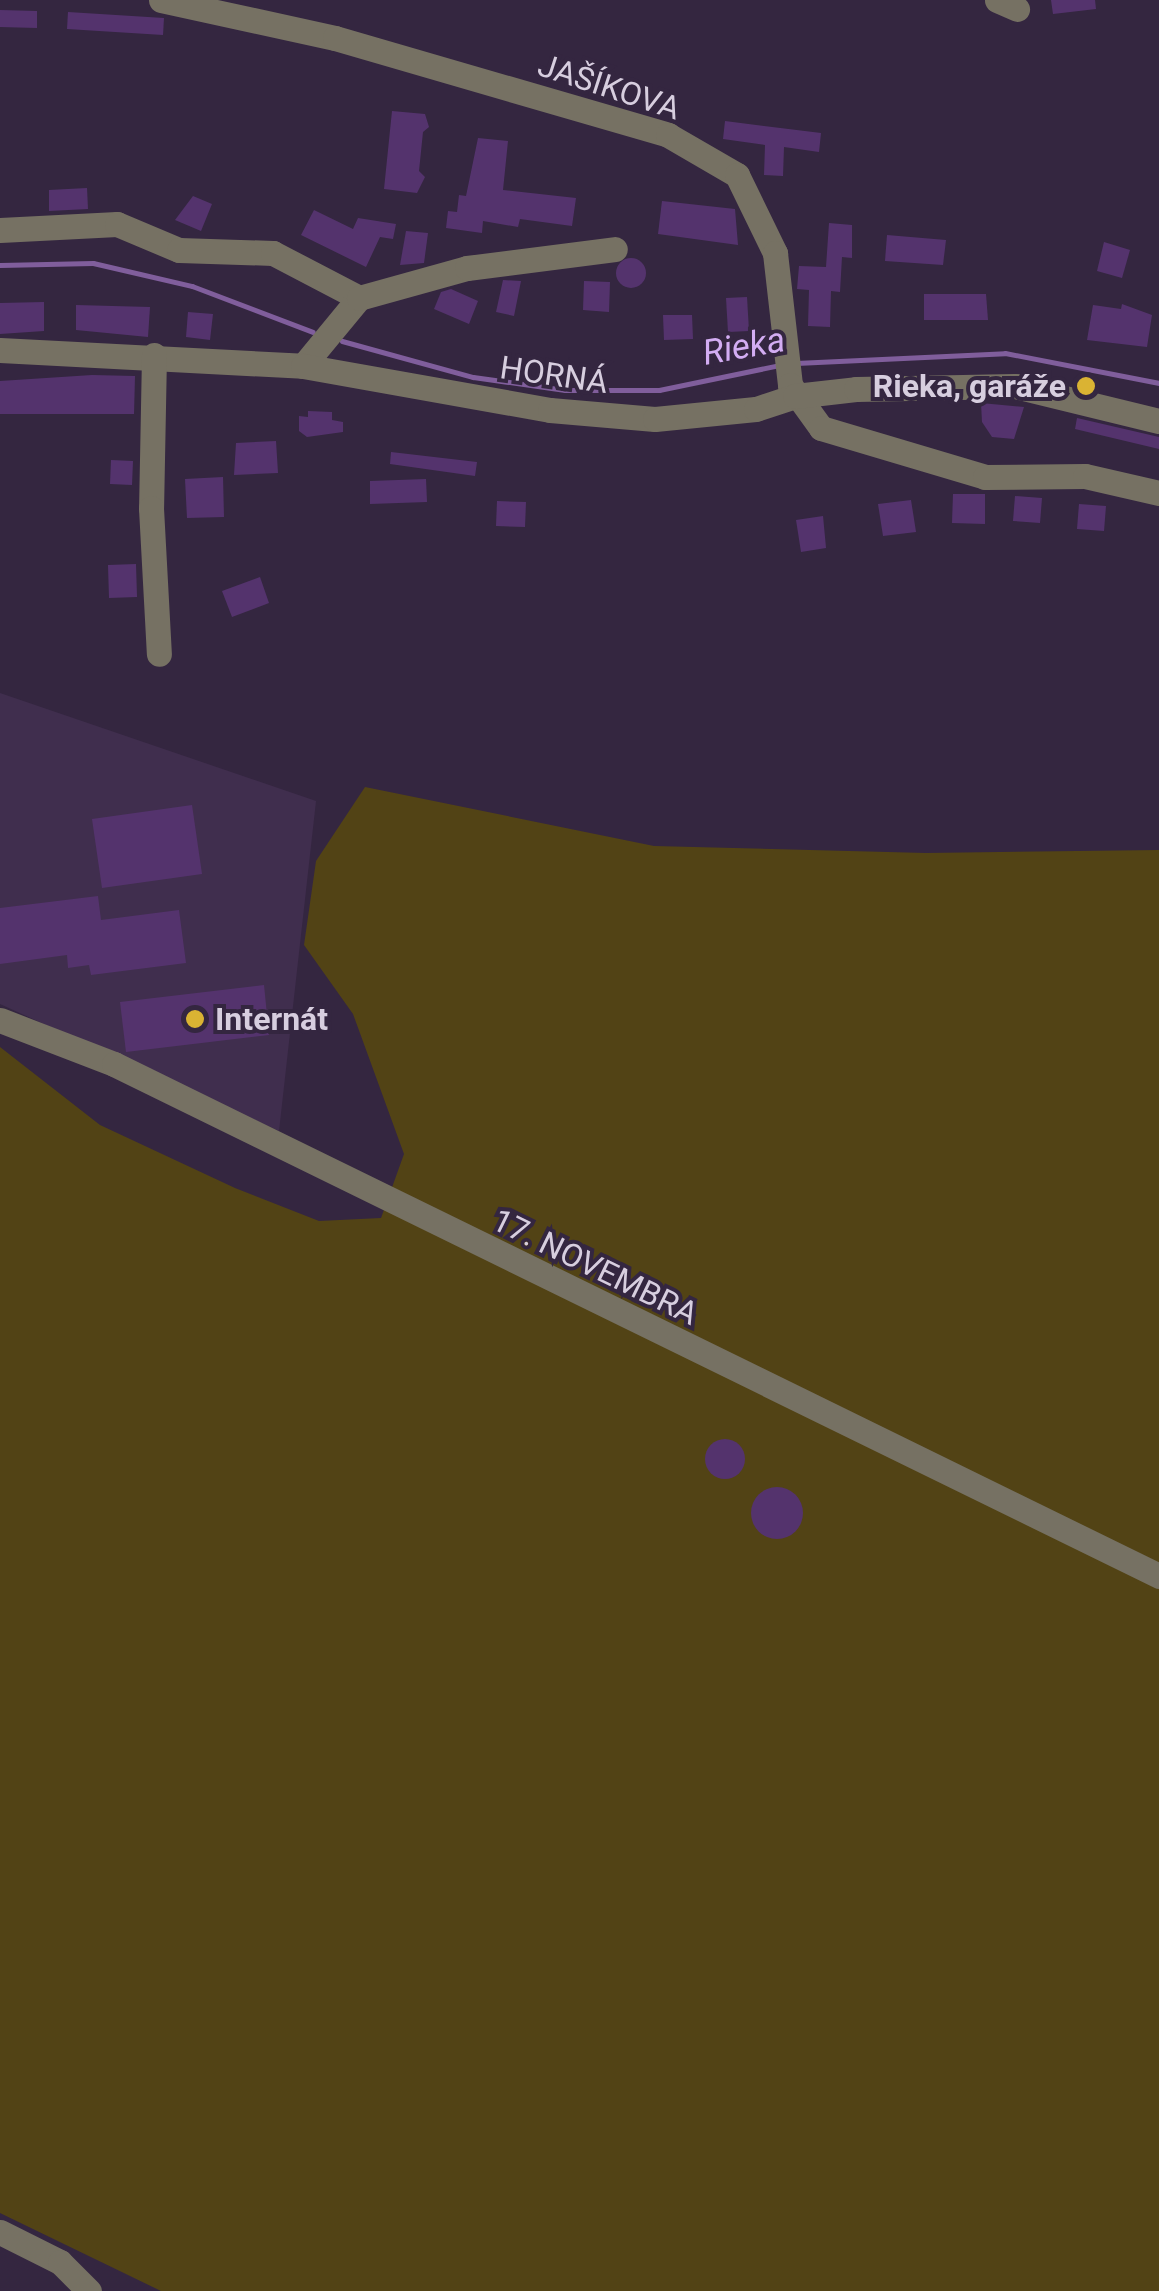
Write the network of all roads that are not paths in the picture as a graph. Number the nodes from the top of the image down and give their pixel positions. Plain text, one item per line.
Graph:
1 (161, 0) edge
2 (239, 6) edge
3 (0, 230) edge
4 (615, 249) dead end
5 (359, 298) junction
6 (0, 350) edge
7 (154, 355) junction
8 (304, 366) junction
9 (793, 390) junction
10 (1159, 421) edge
11 (1159, 493) edge
12 (159, 654) dead end
13 (0, 1020) edge
14 (1159, 1576) edge
15 (0, 2232) edge
16 (89, 2291) edge

1 - 2 street, JAŠÍKOVA
2 - 9 street, JAŠÍKOVA
3 - 5 street
4 - 5 street
5 - 8 street
6 - 7 street, HORNÁ
7 - 8 street, HORNÁ
7 - 12 street
8 - 9 street, HORNÁ
9 - 10 street, HORNÁ
9 - 11 street
13 - 14 street, 17. NOVEMBRA
15 - 16 street

